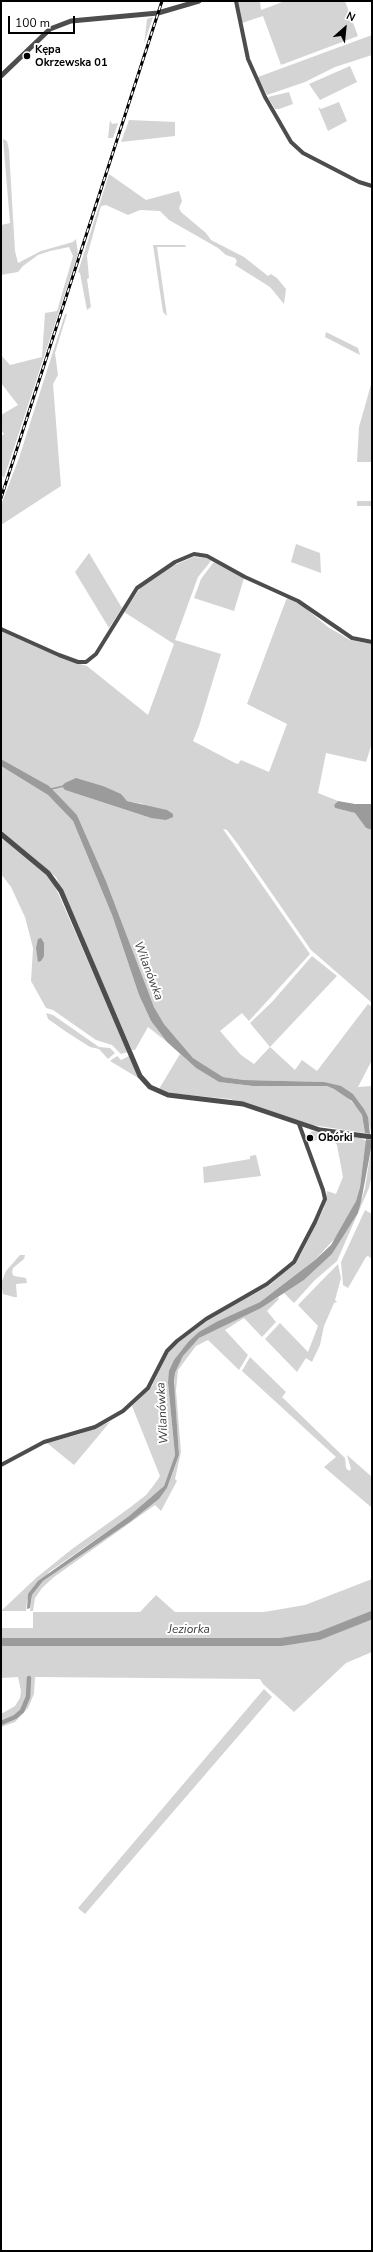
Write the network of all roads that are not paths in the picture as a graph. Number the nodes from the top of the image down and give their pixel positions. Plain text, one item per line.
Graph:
1 (199, 1) edge
2 (236, 1) edge
3 (1, 76) edge
4 (372, 186) edge
5 (1, 629) edge
6 (372, 642) edge
7 (1, 834) edge
8 (299, 1124) junction
9 (369, 1136) edge
10 (1, 1465) edge

1 - 3 street
2 - 4 street
5 - 6 street
7 - 8 street
8 - 9 street
8 - 10 street

